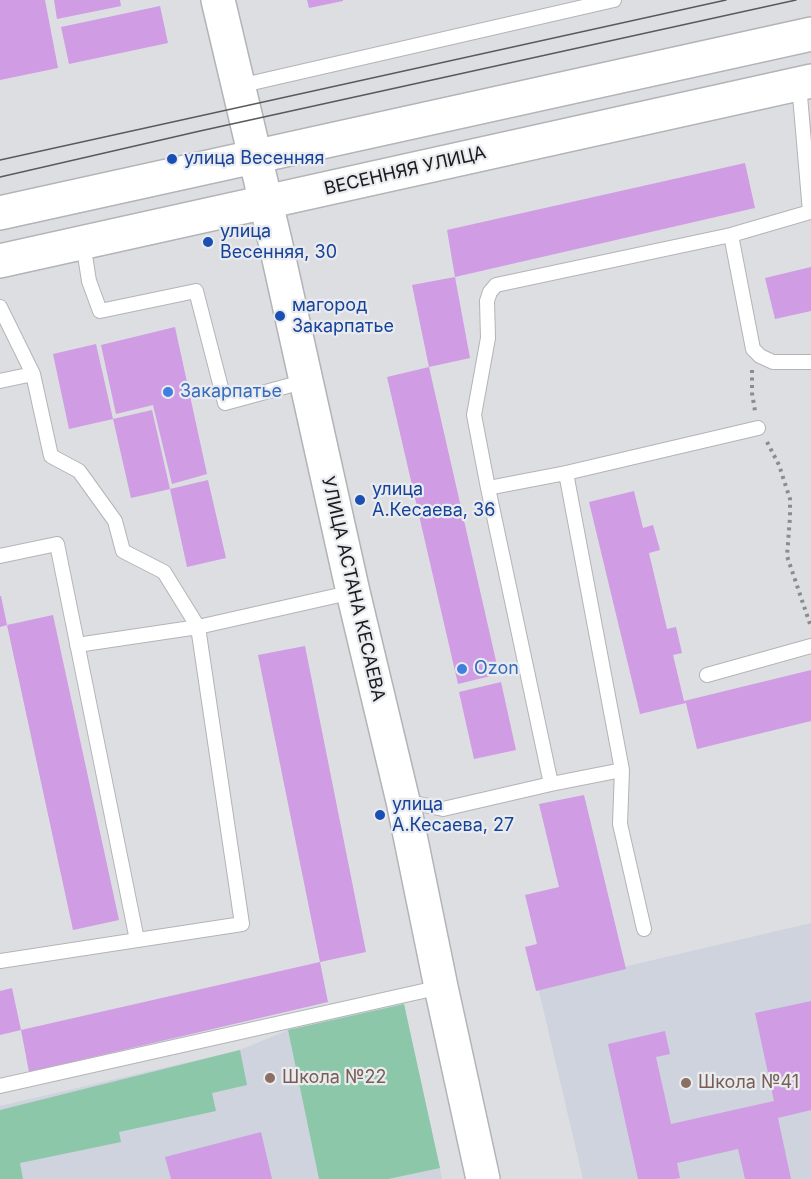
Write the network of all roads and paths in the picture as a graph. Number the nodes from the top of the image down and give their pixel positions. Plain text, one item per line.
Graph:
1 (218, 0) edge
2 (614, 0) edge
3 (811, 34) edge
4 (805, 83) edge
5 (238, 86) junction
6 (255, 157) junction
7 (265, 202) junction
8 (0, 213) edge
9 (731, 235) junction
10 (83, 243) junction
11 (0, 261) edge
12 (0, 307) edge
13 (753, 349) junction
14 (811, 362) edge
15 (33, 374) junction
16 (0, 381) edge
17 (306, 381) junction
18 (758, 428) junction
19 (566, 473) junction
20 (488, 488) junction
21 (0, 556) edge
22 (353, 592) junction
23 (198, 627) junction
24 (811, 627) edge
25 (78, 645) junction
26 (811, 646) edge
27 (707, 675) dead end
28 (622, 770) junction
29 (550, 784) junction
30 (403, 801) junction
31 (644, 929) dead end
32 (137, 940) junction
33 (0, 961) edge
34 (441, 987) junction
35 (0, 1086) edge
36 (483, 1179) edge

1 - 5 street, УЛИЦА АСТАНА КЕСАЕВА
2 - 5 lane
3 - 6 street
4 - 7 street, ВЕСЕННЯЯ УЛИЦА
4 - 9 lane
5 - 6 street, УЛИЦА АСТАНА КЕСАЕВА
6 - 7 street, УЛИЦА АСТАНА КЕСАЕВА
6 - 8 street
7 - 10 street, ВЕСЕННЯЯ УЛИЦА
7 - 17 street, УЛИЦА АСТАНА КЕСАЕВА
9 - 13 lane
9 - 20 lane
10 - 11 street, ВЕСЕННЯЯ УЛИЦА
10 - 17 lane
12 - 15 lane
13 - 14 lane
13 - 18 path
15 - 16 lane
15 - 23 lane
17 - 22 street, УЛИЦА АСТАНА КЕСАЕВА
18 - 19 lane
18 - 24 path
19 - 20 lane
19 - 28 lane
20 - 29 lane
21 - 25 lane
22 - 23 lane
22 - 30 street, УЛИЦА АСТАНА КЕСАЕВА
23 - 25 lane
23 - 32 lane
25 - 32 lane
26 - 27 lane
28 - 29 lane
28 - 31 lane
29 - 30 lane
30 - 34 street, УЛИЦА АСТАНА КЕСАЕВА
32 - 33 lane
34 - 35 lane
34 - 36 street, УЛИЦА АСТАНА КЕСАЕВА

